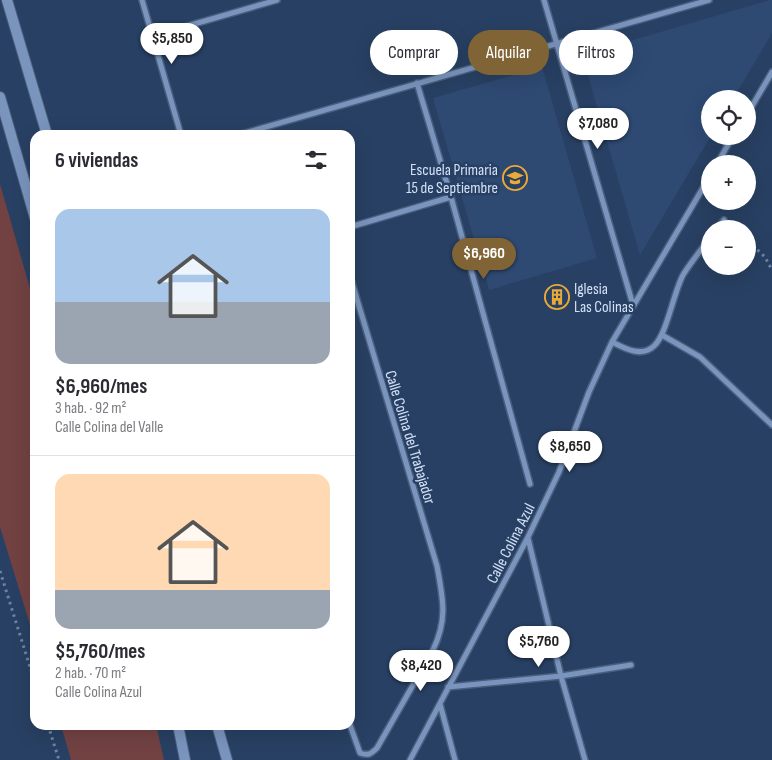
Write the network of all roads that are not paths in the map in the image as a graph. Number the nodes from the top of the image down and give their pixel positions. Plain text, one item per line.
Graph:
1 (7, 0) edge
2 (142, 0) edge
3 (277, 0) edge
4 (544, 0) edge
5 (709, 0) edge
6 (153, 36) junction
7 (557, 44) junction
8 (772, 72) edge
9 (418, 83) junction
10 (0, 97) edge
11 (756, 99) edge
12 (46, 130) edge
13 (181, 130) edge
14 (255, 130) edge
15 (701, 191) edge
16 (451, 197) junction
17 (30, 201) edge
18 (355, 226) edge
19 (701, 251) edge
20 (355, 293) edge
21 (633, 305) junction
22 (662, 335) junction
23 (612, 342) junction
24 (772, 426) edge
25 (530, 484) dead end
26 (528, 537) junction
27 (631, 665) dead end
28 (561, 676) junction
29 (448, 687) junction
30 (440, 704) junction
31 (179, 730) edge
32 (218, 730) edge
33 (352, 730) edge
34 (185, 760) edge
35 (227, 760) edge
36 (410, 760) edge
37 (455, 760) edge
38 (585, 760) edge

1 - 12 street
2 - 6 street
3 - 6 street
4 - 7 street
5 - 7 street
6 - 13 street
7 - 9 street
7 - 21 street
8 - 11 street
9 - 14 street
9 - 16 street
10 - 17 street
15 - 21 street, Calle Colina Azul
16 - 18 street
16 - 25 street
19 - 22 street
20 - 33 street, Calle Colina del Trabajador
21 - 23 street, Calle Colina Azul
22 - 23 street
22 - 24 street
23 - 26 street, Calle Colina Azul
26 - 28 street
26 - 29 street, Calle Colina Azul
27 - 28 street
28 - 29 street
28 - 38 street
29 - 30 street, Calle Colina Azul
30 - 36 street, Calle Colina Azul
30 - 37 street
31 - 34 street
32 - 35 street

